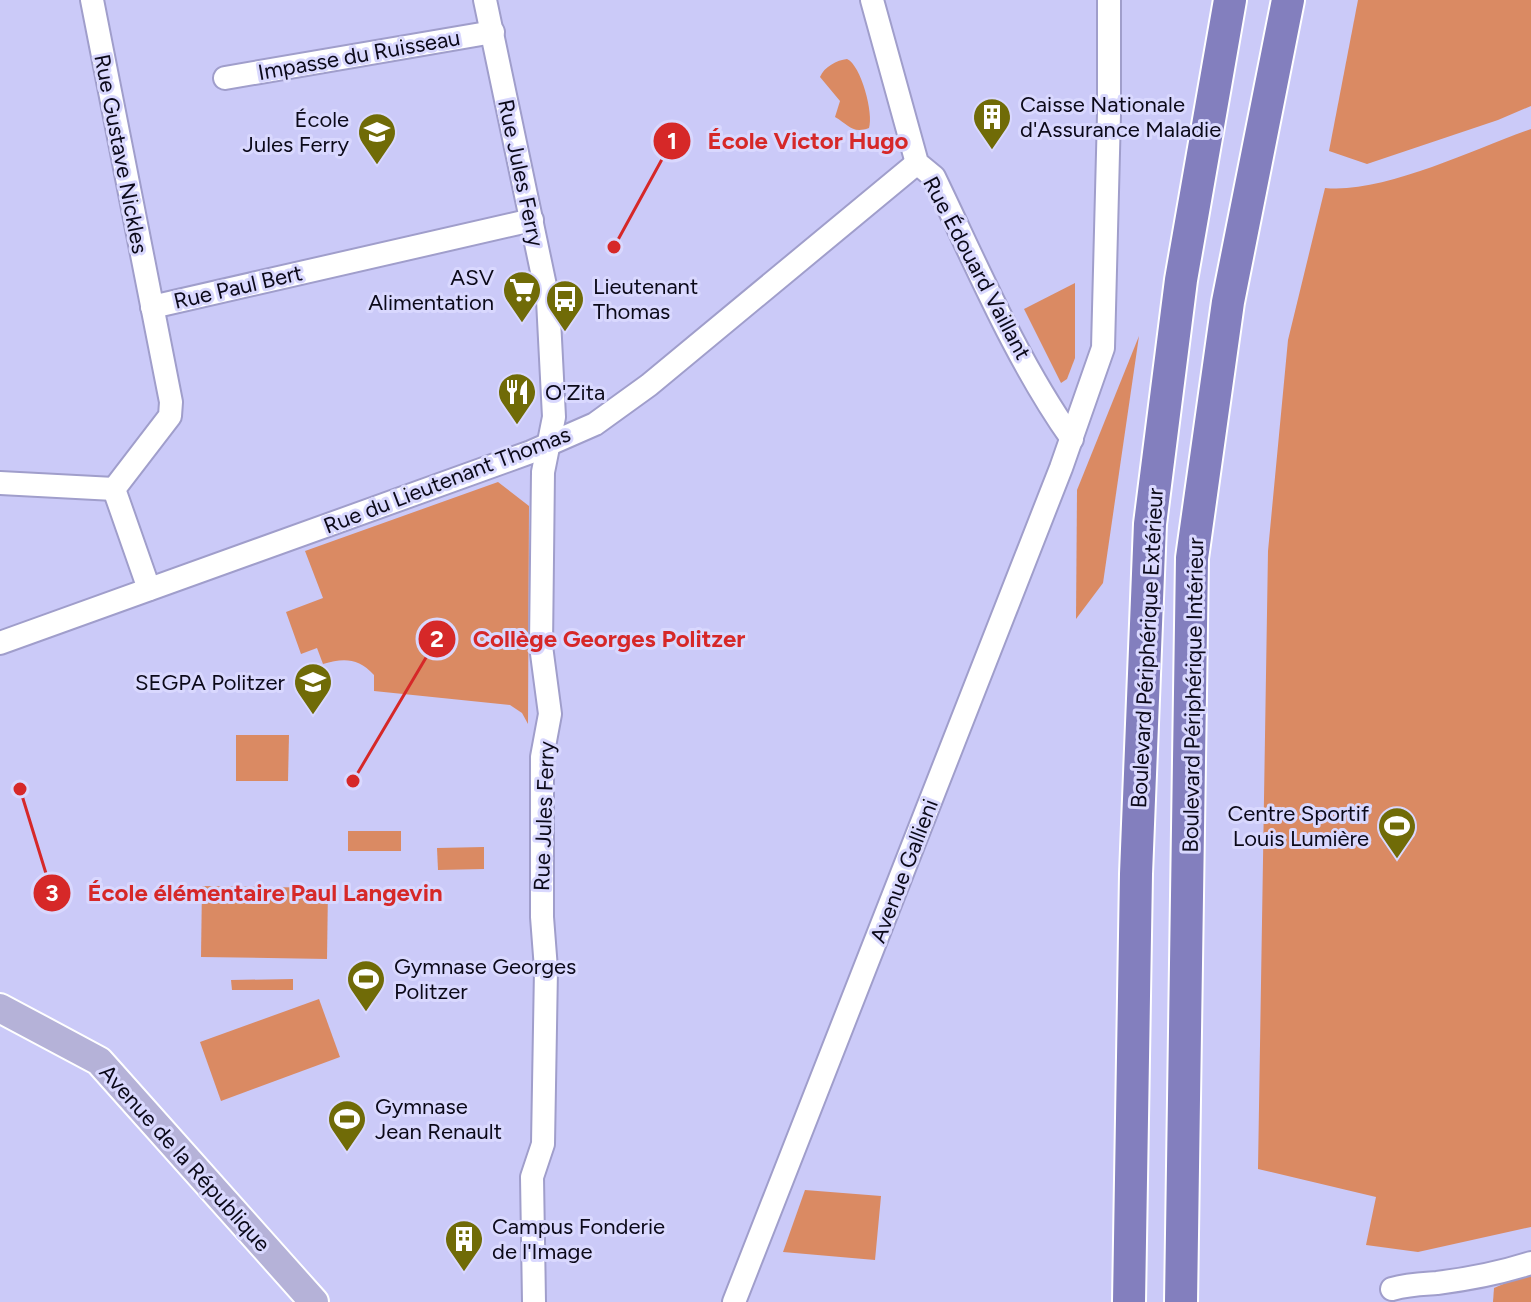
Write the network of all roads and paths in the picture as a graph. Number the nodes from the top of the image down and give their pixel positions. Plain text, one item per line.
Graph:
1 (92, 0) edge
2 (485, 0) edge
3 (872, 0) edge
4 (1109, 0) edge
5 (1230, 0) edge
6 (1288, 0) edge
7 (493, 32) junction
8 (225, 78) dead end
9 (917, 163) junction
10 (532, 220) junction
11 (152, 307) junction
12 (1072, 439) junction
13 (549, 445) junction
14 (0, 483) edge
15 (114, 489) junction
16 (149, 589) junction
17 (0, 643) edge
18 (0, 1008) edge
19 (1531, 1263) edge
20 (1392, 1289) dead end
21 (314, 1302) edge
22 (534, 1302) edge
23 (734, 1302) edge
24 (1129, 1302) edge
25 (1181, 1302) edge

1 - 11 street, Rue Gustave Nickles
2 - 7 street, Rue Jules Ferry
3 - 9 street, Rue Édouard Vaillant
4 - 12 street, Avenue Gallieni
5 - 24 highway, Boulevard Périphérique Extérieur
6 - 25 highway, Boulevard Périphérique Intérieur
7 - 8 street, Impasse du Ruisseau
7 - 10 street, Rue Jules Ferry
9 - 12 street, Rue Édouard Vaillant
9 - 13 street, Rue du Lieutenant Thomas
10 - 11 street, Rue Paul Bert
10 - 13 street, Rue Jules Ferry
11 - 15 street, Rue Paul Bert
12 - 23 street, Avenue Gallieni
13 - 16 street, Rue du Lieutenant Thomas
13 - 22 street, Rue Jules Ferry
14 - 15 street
15 - 16 street
16 - 17 street, Rue du Lieutenant Thomas
18 - 21 main road, Avenue de la République
19 - 20 street

